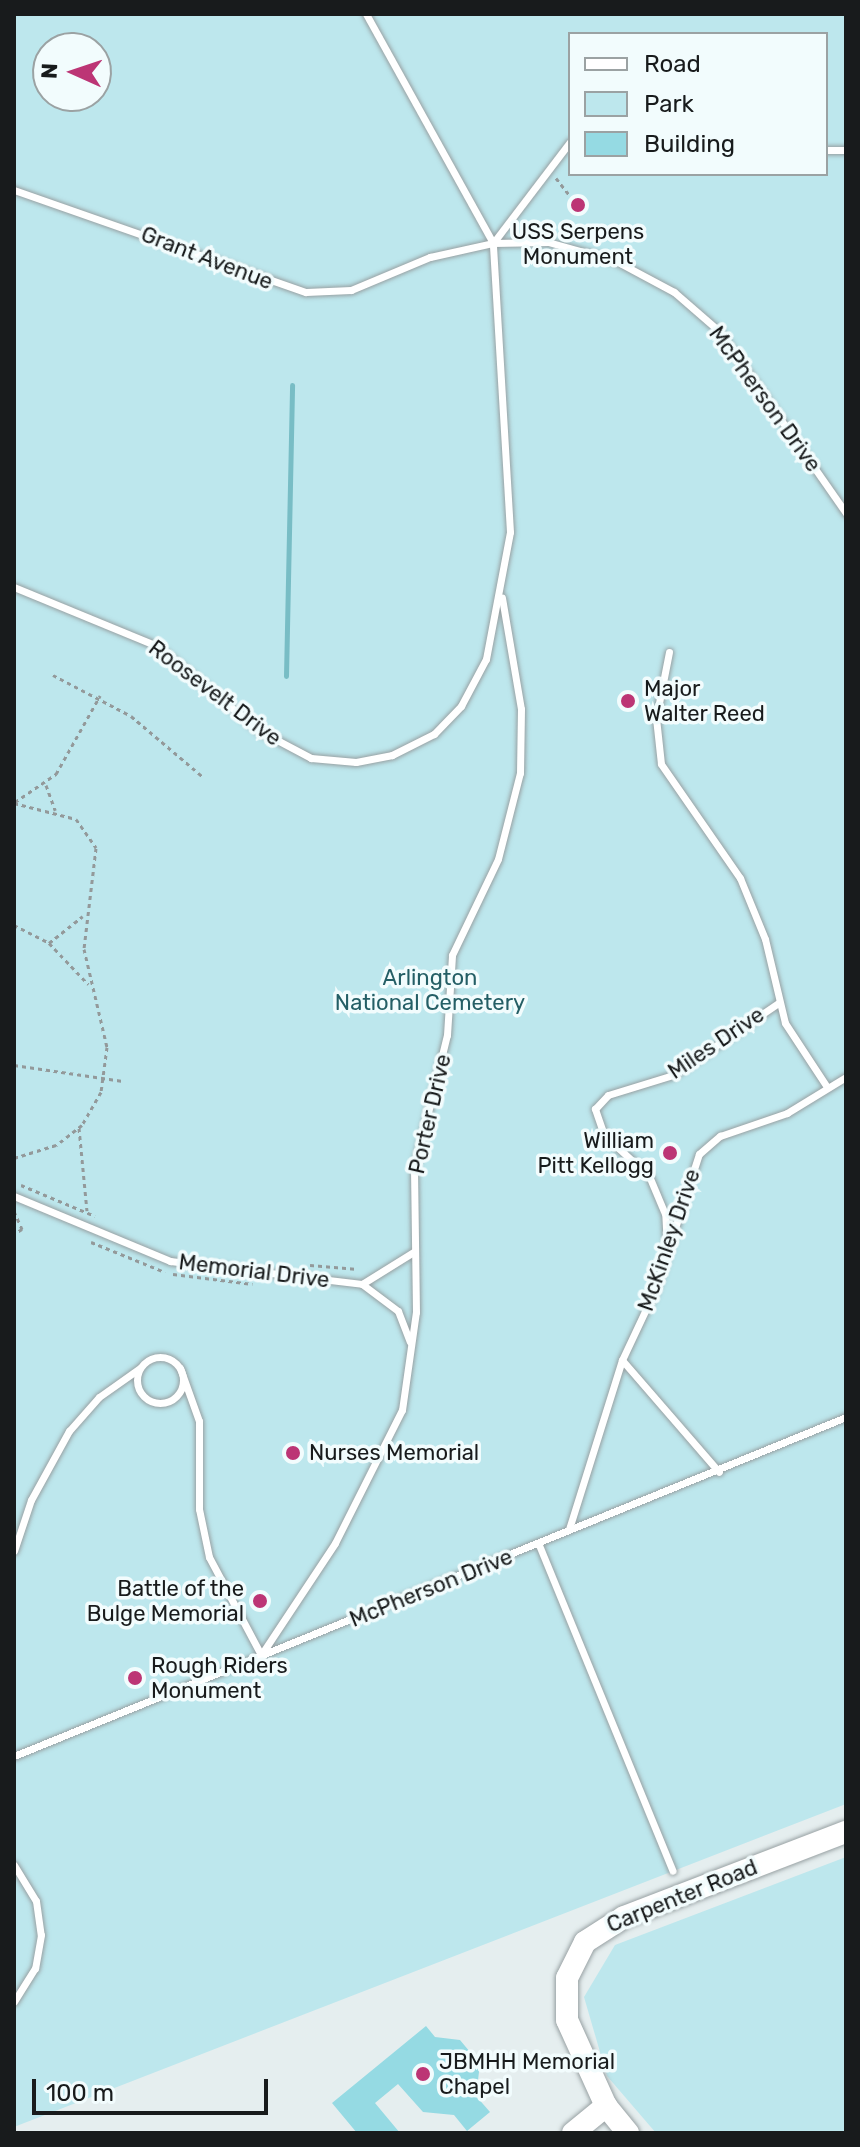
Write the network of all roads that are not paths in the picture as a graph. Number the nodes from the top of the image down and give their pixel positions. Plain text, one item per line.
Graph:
1 (366, 14) edge
2 (568, 145) edge
3 (14, 190) edge
4 (493, 243) junction
5 (846, 513) edge
6 (14, 587) edge
7 (502, 598) junction
8 (669, 652) dead end
9 (778, 1003) junction
10 (846, 1077) edge
11 (827, 1087) junction
12 (14, 1196) edge
13 (415, 1251) junction
14 (668, 1257) junction
15 (362, 1284) junction
16 (411, 1348) junction
17 (622, 1360) junction
18 (140, 1368) junction
19 (180, 1368) junction
20 (846, 1417) edge
21 (719, 1472) junction
22 (569, 1530) junction
23 (539, 1545) junction
24 (14, 1551) edge
25 (261, 1655) junction
26 (14, 1756) edge
27 (846, 1832) edge
28 (14, 1865) edge
29 (673, 1871) dead end
30 (14, 2002) edge
31 (606, 2106) junction
32 (573, 2133) edge
33 (628, 2133) edge

1 - 4 lane
2 - 4 lane
3 - 4 lane, Grant Avenue
4 - 5 lane, McPherson Drive
4 - 7 lane, Roosevelt Drive
6 - 7 lane, Roosevelt Drive
7 - 13 lane, Porter Drive
8 - 9 lane, Miles Drive
9 - 11 lane, Miles Drive
9 - 14 lane, Miles Drive
10 - 11 lane, McKinley Drive
11 - 14 lane, McKinley Drive
12 - 15 lane, Memorial Drive
13 - 15 lane
13 - 16 lane, Porter Drive
14 - 17 lane, McKinley Drive
15 - 16 lane
16 - 25 lane, Porter Drive
17 - 21 lane
17 - 22 lane, McKinley Drive
18 - 19 lane
18 - 19 lane
18 - 24 lane
19 - 25 lane
20 - 21 lane, McPherson Drive
21 - 22 lane, McPherson Drive
22 - 23 lane, McPherson Drive
23 - 25 lane, McPherson Drive
23 - 29 lane
25 - 26 lane, McPherson Drive
27 - 31 street, Carpenter Road
28 - 30 lane
31 - 32 street
31 - 33 street, Carpenter Road

